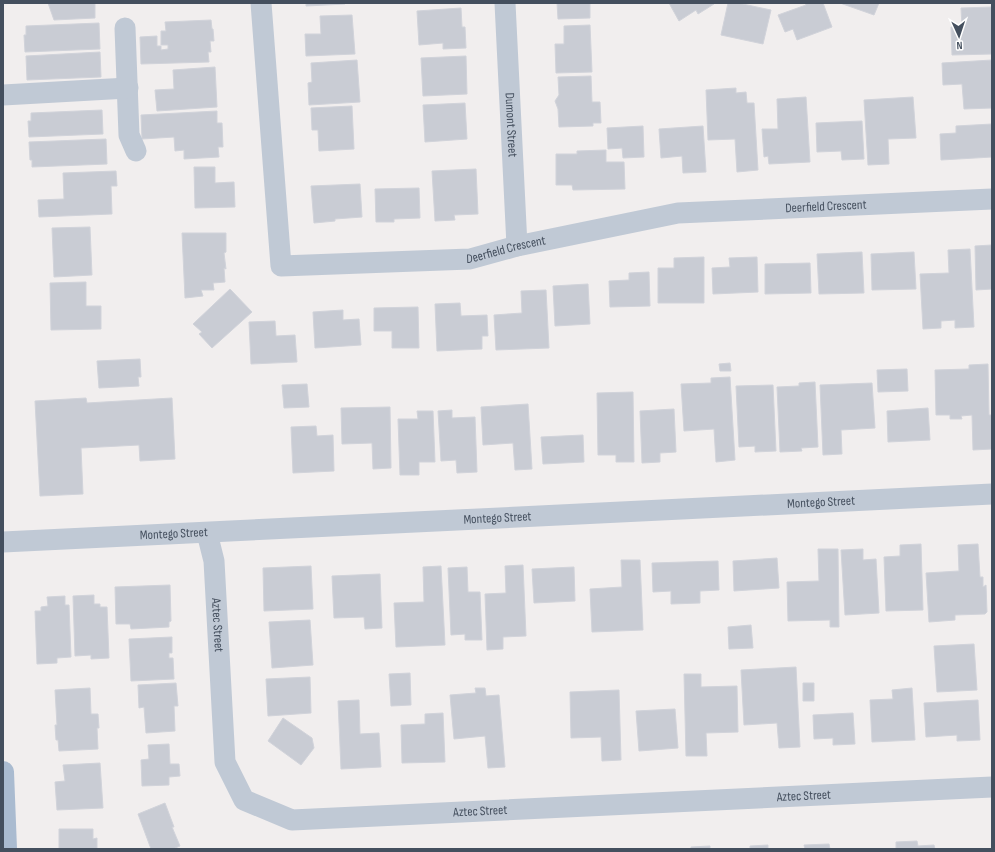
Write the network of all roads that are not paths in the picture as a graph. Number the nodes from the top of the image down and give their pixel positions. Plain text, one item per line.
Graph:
1 (260, 3) edge
2 (505, 3) edge
3 (125, 28) dead end
4 (128, 88) junction
5 (3, 95) edge
6 (136, 151) dead end
7 (992, 199) edge
8 (517, 246) junction
9 (992, 494) edge
10 (207, 533) junction
11 (3, 542) edge
12 (3, 772) edge
13 (992, 787) edge
14 (6, 849) edge

1 - 8 street, Deerfield Crescent
2 - 8 street, Dumont Street
3 - 4 street
4 - 5 street
4 - 6 street
7 - 8 street, Deerfield Crescent
9 - 10 street, Montego Street
10 - 11 street, Montego Street
10 - 13 street, Aztec Street
12 - 14 main road

